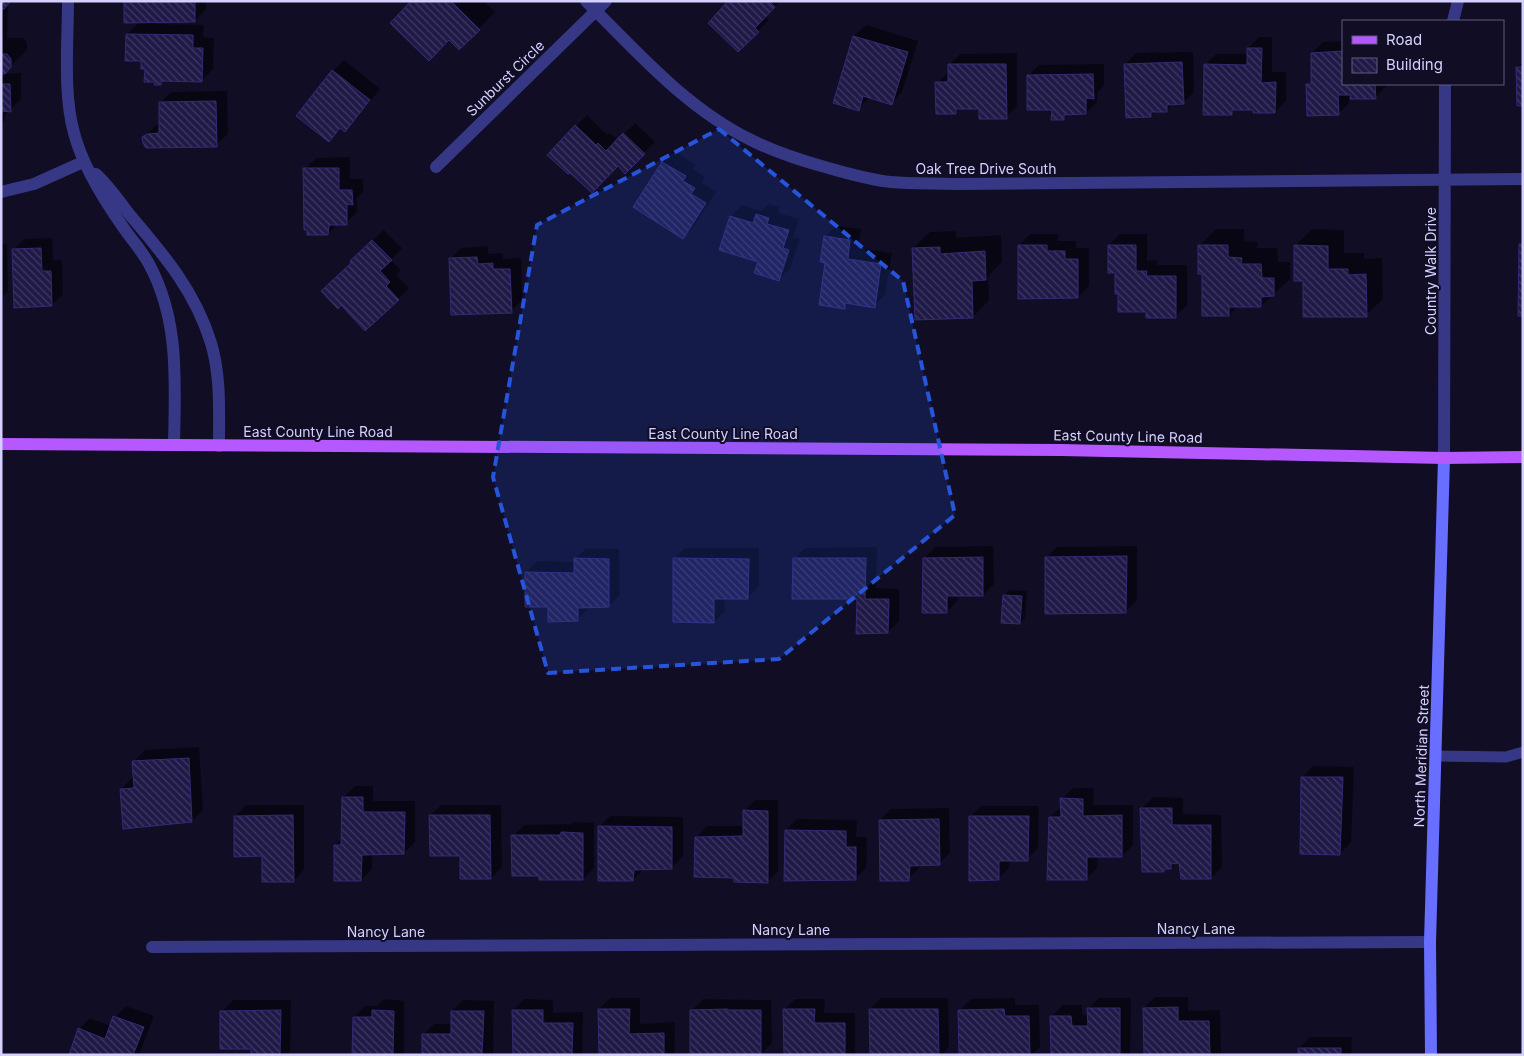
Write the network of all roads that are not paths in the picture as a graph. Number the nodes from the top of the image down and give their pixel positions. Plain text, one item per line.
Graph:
1 (68, 1) edge
2 (586, 1) edge
3 (606, 1) edge
4 (1458, 1) edge
5 (596, 11) junction
6 (1453, 20) edge
7 (1445, 85) edge
8 (83, 162) junction
9 (436, 167) dead end
10 (1445, 180) junction
11 (1523, 180) edge
12 (1, 192) edge
13 (1, 444) edge
14 (174, 445) junction
15 (219, 446) junction
16 (1523, 457) edge
17 (1444, 458) junction
18 (1523, 752) edge
19 (1436, 756) junction
20 (1430, 942) junction
21 (152, 947) dead end
22 (1432, 1055) edge

1 - 8 street
2 - 5 street, Oak Tree Drive South
3 - 5 street, Sunburst Circle
4 - 6 street
5 - 9 street, Sunburst Circle
5 - 10 street, Oak Tree Drive South
7 - 10 street, Country Walk Drive
8 - 12 street
8 - 14 street
8 - 15 street
10 - 11 street, Oak Tree Drive South
10 - 17 street, Country Walk Drive
13 - 14 main road, East County Line Road
14 - 15 main road, East County Line Road
15 - 17 main road, East County Line Road
16 - 17 main road, East County Line Road
17 - 19 main road, North Meridian Street
18 - 19 lane
19 - 20 main road, North Meridian Street
20 - 21 street, Nancy Lane
20 - 22 main road, North Meridian Street

